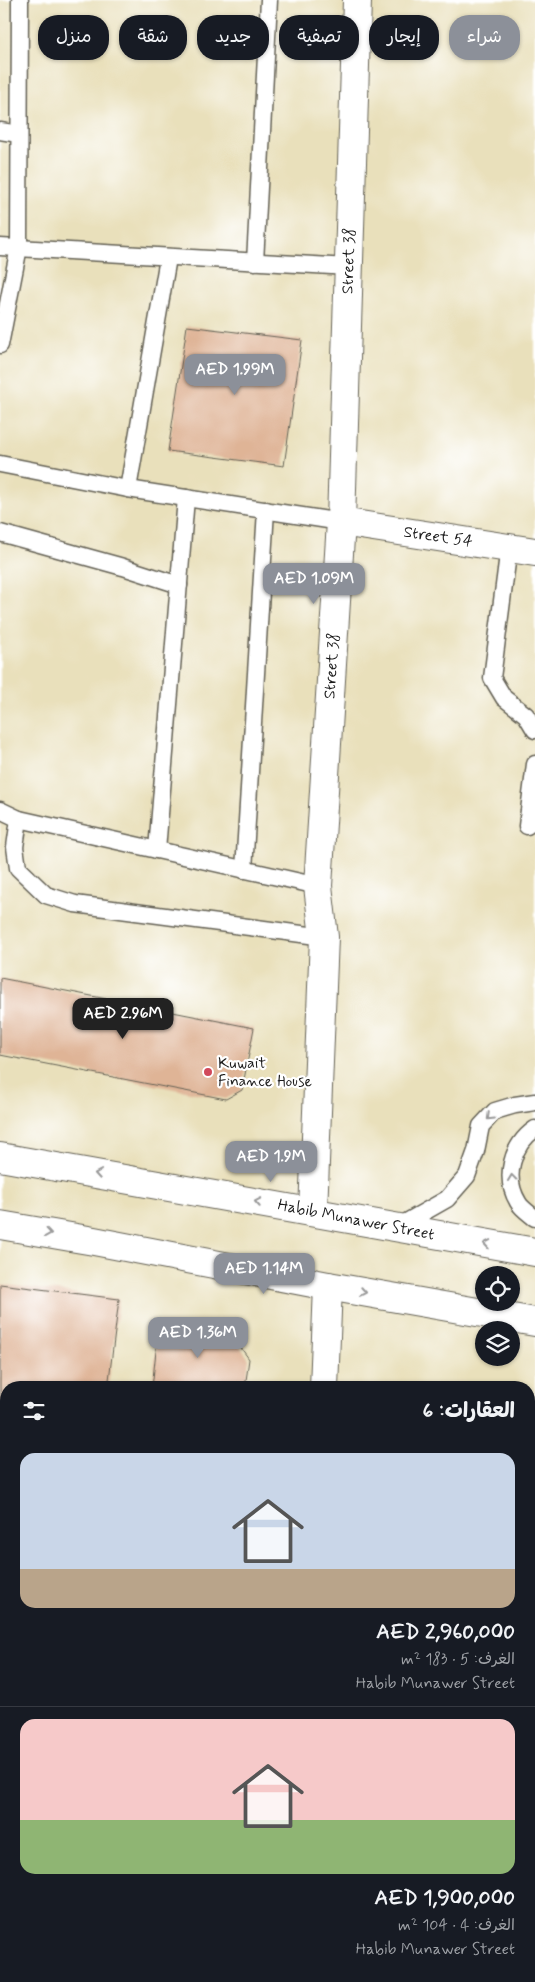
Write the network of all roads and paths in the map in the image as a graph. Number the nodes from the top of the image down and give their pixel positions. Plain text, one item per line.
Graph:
1 (20, 0) edge
2 (269, 0) edge
3 (357, 0) edge
4 (0, 131) edge
5 (19, 134) junction
6 (0, 247) edge
7 (19, 248) junction
8 (168, 258) junction
9 (255, 262) junction
10 (349, 267) junction
11 (0, 345) edge
12 (0, 464) edge
13 (128, 489) junction
14 (186, 498) junction
15 (266, 510) junction
16 (341, 522) junction
17 (0, 533) edge
18 (509, 547) junction
19 (535, 552) edge
20 (179, 585) junction
21 (535, 730) edge
22 (535, 764) edge
23 (0, 810) edge
24 (19, 819) junction
25 (527, 826) dead end
26 (157, 850) junction
27 (244, 870) junction
28 (318, 886) junction
29 (324, 937) junction
30 (535, 1102) edge
31 (535, 1129) edge
32 (0, 1157) edge
33 (313, 1212) junction
34 (535, 1218) edge
35 (0, 1225) edge
36 (396, 1228) junction
37 (535, 1252) edge
38 (328, 1286) junction
39 (535, 1322) edge
40 (324, 1381) edge

1 - 5 lane
2 - 9 lane
3 - 10 street, Street 38
4 - 5 lane
5 - 7 lane
6 - 7 lane
7 - 8 lane
7 - 11 lane
8 - 9 lane
8 - 13 lane
9 - 10 lane
10 - 16 street, Street 38
12 - 13 lane
13 - 14 lane
14 - 15 lane
14 - 20 lane
15 - 16 lane
15 - 27 lane
16 - 18 street, Street 54
16 - 28 street, Street 38
17 - 20 lane
18 - 19 street, Street 54
18 - 21 lane
20 - 26 lane
22 - 25 lane
23 - 24 lane
24 - 26 lane
24 - 29 lane
26 - 27 lane
27 - 28 lane
28 - 29 street, Street 38
29 - 33 street, Street 38
30 -> 36 lane
34 -> 31 lane
33 -> 32 street, Habib Munawer Street
33 - 36 street, Habib Munawer Street
35 -> 38 street
37 -> 36 street, Habib Munawer Street
38 -> 39 street
38 - 40 street

